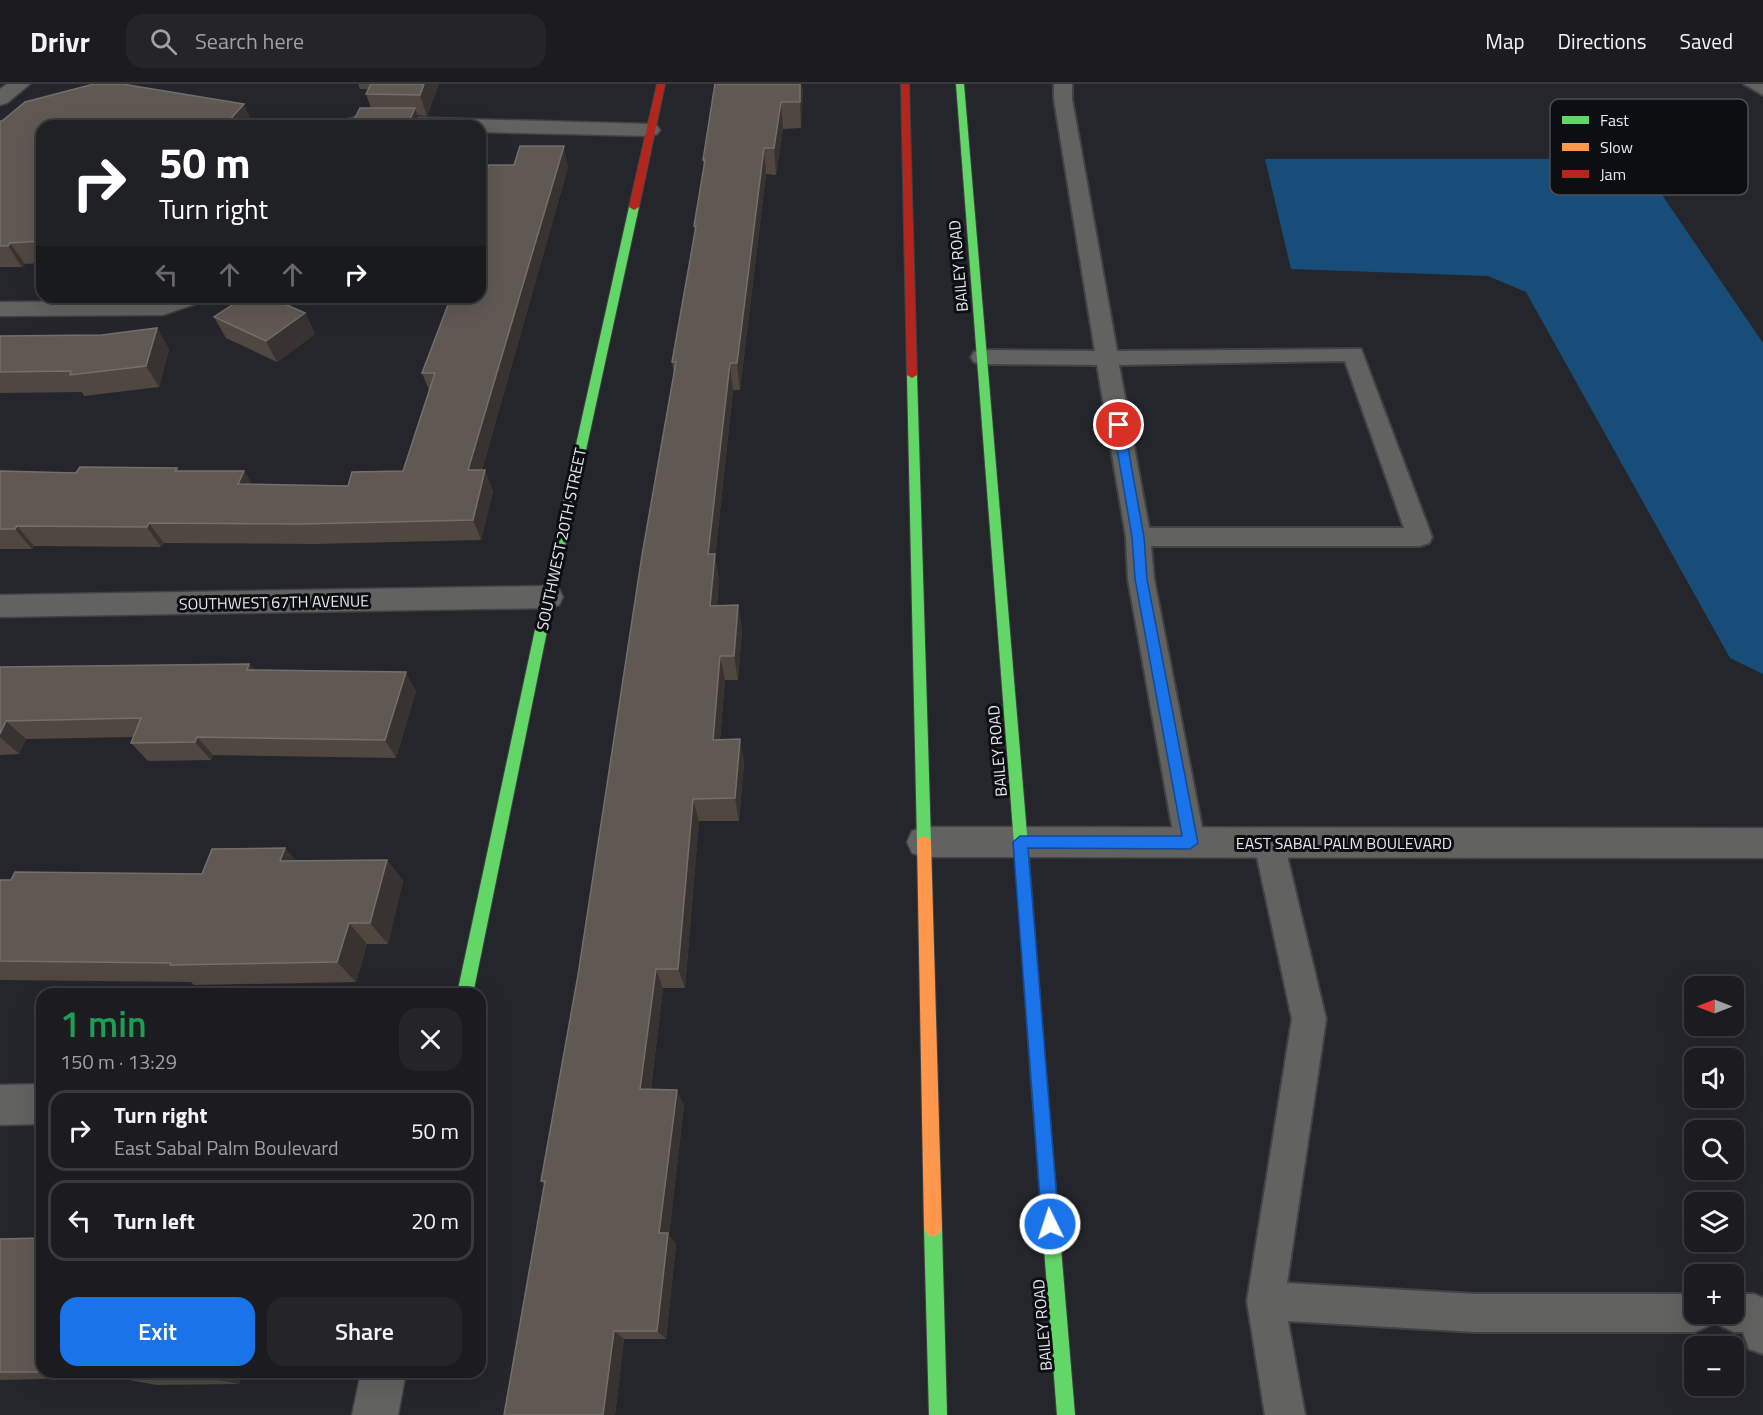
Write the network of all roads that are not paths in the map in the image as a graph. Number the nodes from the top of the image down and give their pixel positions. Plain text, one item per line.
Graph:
1 (20, 84) edge
2 (661, 84) edge
3 (905, 84) edge
4 (960, 84) edge
5 (1063, 84) edge
6 (1753, 84) edge
7 (1763, 90) edge
8 (0, 99) edge
9 (486, 125) edge
10 (650, 130) junction
11 (176, 303) edge
12 (0, 309) edge
13 (982, 357) junction
14 (1107, 358) junction
15 (1138, 537) junction
16 (548, 597) junction
17 (0, 606) edge
18 (924, 842) junction
19 (1020, 842) junction
20 (1190, 843) junction
21 (1269, 843) junction
22 (1763, 843) edge
23 (466, 988) edge
24 (0, 1104) edge
25 (36, 1104) edge
26 (1266, 1301) junction
27 (1684, 1313) edge
28 (1744, 1313) edge
29 (1763, 1335) edge
30 (383, 1378) edge
31 (375, 1415) edge
32 (939, 1415) edge
33 (1066, 1415) edge
34 (1285, 1415) edge

1 - 8 street
2 - 10 street, SOUTHWEST 20TH STREET
3 - 18 street
4 - 13 street, BAILEY ROAD
5 - 14 lane
6 - 7 lane
9 - 10 street
10 - 16 street, SOUTHWEST 20TH STREET
11 - 12 street
13 - 14 lane
13 - 19 street, BAILEY ROAD
14 - 15 lane
14 - 15 lane
15 - 20 lane
16 - 17 street, SOUTHWEST 67TH AVENUE
16 - 23 street, SOUTHWEST 20TH STREET
18 - 19 street, EAST SABAL PALM BOULEVARD
18 - 32 street
19 - 20 street, EAST SABAL PALM BOULEVARD
19 - 33 street, BAILEY ROAD
20 - 21 street, EAST SABAL PALM BOULEVARD
21 - 22 street, EAST SABAL PALM BOULEVARD
21 - 26 lane
24 - 25 street
26 - 27 lane
26 - 34 lane
28 - 29 lane
30 - 31 street

